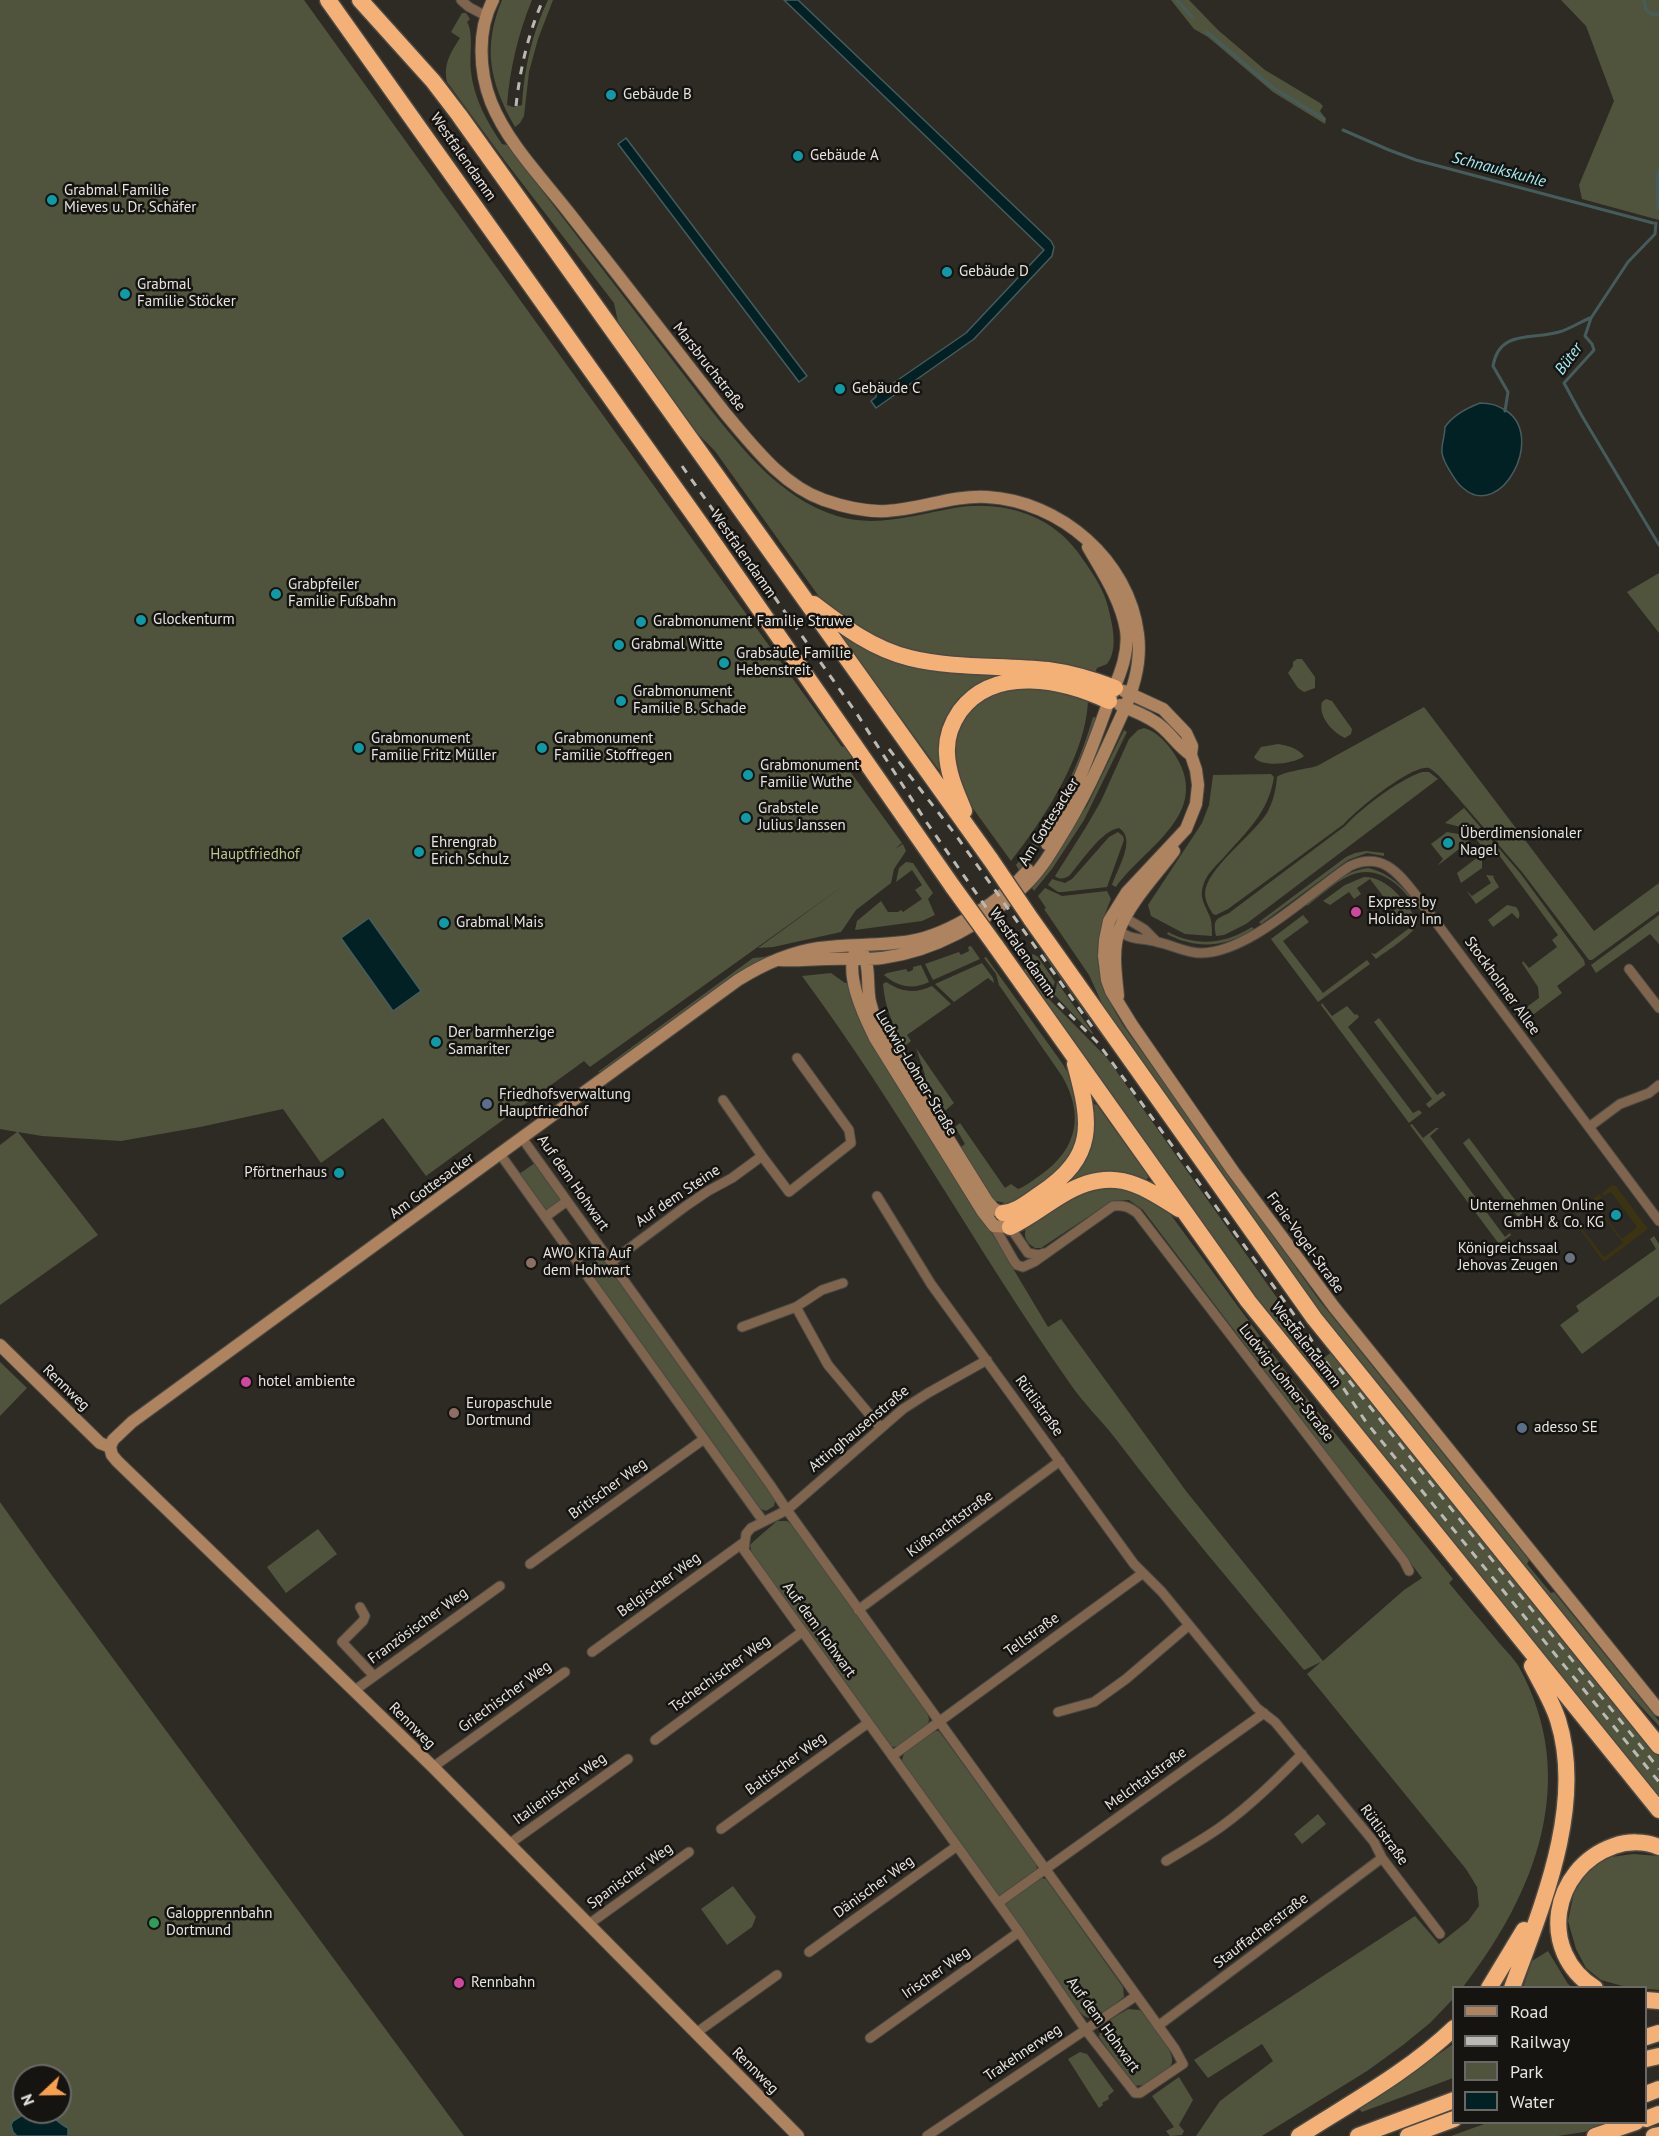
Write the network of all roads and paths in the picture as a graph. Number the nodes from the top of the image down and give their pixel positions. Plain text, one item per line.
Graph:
1 (328, 0) edge
2 (360, 0) edge
3 (461, 0) edge
4 (493, 0) edge
5 (486, 16) junction
6 (800, 592) junction
7 (1118, 694) junction
8 (1125, 708) junction
9 (1191, 755) junction
10 (1180, 836) junction
11 (976, 840) junction
12 (1112, 916) junction
13 (1125, 918) junction
14 (1119, 931) junction
15 (1156, 941) junction
16 (858, 946) junction
17 (853, 958) junction
18 (867, 959) junction
19 (780, 960) junction
20 (1629, 969) dead end
21 (1118, 1000) junction
22 (1659, 1008) edge
23 (1073, 1054) junction
24 (797, 1058) dead end
25 (1659, 1085) edge
26 (723, 1100) dead end
27 (1589, 1127) junction
28 (522, 1138) junction
29 (500, 1154) junction
30 (762, 1156) junction
31 (877, 1196) dead end
32 (567, 1201) junction
33 (1188, 1214) junction
34 (545, 1217) junction
35 (1659, 1221) edge
36 (1002, 1222) junction
37 (1047, 1252) junction
38 (611, 1262) junction
39 (843, 1283) dead end
40 (796, 1307) junction
41 (742, 1327) dead end
42 (0, 1346) edge
43 (987, 1360) junction
44 (880, 1427) junction
45 (704, 1439) junction
46 (110, 1447) junction
47 (1060, 1461) junction
48 (787, 1510) junction
49 (763, 1521) junction
50 (743, 1544) junction
51 (530, 1564) dead end
52 (1409, 1571) dead end
53 (1143, 1573) junction
54 (500, 1586) dead end
55 (360, 1607) dead end
56 (858, 1610) junction
57 (1188, 1626) junction
58 (802, 1632) junction
59 (1523, 1643) junction
60 (592, 1652) dead end
61 (565, 1672) dead end
62 (374, 1676) junction
63 (355, 1690) junction
64 (1659, 1710) edge
65 (1058, 1712) dead end
66 (1264, 1713) junction
67 (868, 1722) junction
68 (939, 1722) junction
69 (655, 1740) dead end
70 (1659, 1746) edge
71 (1302, 1754) junction
72 (892, 1756) junction
73 (628, 1759) dead end
74 (433, 1767) junction
75 (1659, 1810) edge
76 (721, 1829) dead end
77 (509, 1844) junction
78 (957, 1846) junction
79 (1659, 1847) edge
80 (689, 1852) dead end
81 (1382, 1858) junction
82 (1166, 1861) dead end
83 (1045, 1869) junction
84 (1549, 1878) junction
85 (998, 1903) junction
86 (589, 1924) junction
87 (1019, 1932) junction
88 (1440, 1934) dead end
89 (809, 1952) dead end
90 (777, 1975) dead end
91 (1490, 1986) edge
92 (1513, 1986) edge
93 (1593, 1986) edge
94 (1136, 1996) junction
95 (1158, 2026) junction
96 (1085, 2029) junction
97 (1452, 2030) edge
98 (696, 2033) junction
99 (870, 2038) dead end
100 (1452, 2101) edge
101 (1452, 2120) edge
102 (1630, 2124) edge
103 (1659, 2135) edge
104 (798, 2136) edge
105 (927, 2136) edge
106 (1299, 2136) edge
107 (1358, 2136) edge
108 (1408, 2136) edge
109 (1595, 2136) edge
110 (1654, 2136) edge

1 - 23 highway, Westfalendamm, bridge
2 - 6 highway, Westfalendamm
3 - 5 street
4 - 5 street, Marsbruchstraße
5 - 7 street, Marsbruchstraße
6 - 7 highway
6 - 11 highway, Westfalendamm
7 - 8 street
7 - 8 street, Am Gottesacker
7 - 9 street, Freie-Vogel-Straße
7 - 11 highway
7 - 16 street, Am Gottesacker
8 - 9 street
8 - 18 street, Am Gottesacker
9 - 10 street, Freie-Vogel-Straße
10 - 12 street, Freie-Vogel-Straße
10 - 13 street
11 - 70 highway, Westfalendamm, bridge
12 - 13 street, Stockholmer Allee
12 - 14 street, Stockholmer Allee
12 - 21 street, Freie-Vogel-Straße
13 - 14 street
13 - 15 street, Stockholmer Allee
14 - 15 street, Stockholmer Allee
14 - 21 street
15 - 27 street, Stockholmer Allee
16 - 17 street, Ludwig-Lohner-Straße
16 - 18 street
16 - 19 street, Am Gottesacker
17 - 18 street, Am Gottesacker
17 - 19 street, Am Gottesacker
17 - 36 street, Ludwig-Lohner-Straße
18 - 36 street, Ludwig-Lohner-Straße
19 - 28 street, Am Gottesacker
20 - 22 street
21 - 64 street, Freie-Vogel-Straße
23 - 33 highway, Westfalendamm
23 - 36 highway
24 - 30 street
25 - 27 street
26 - 30 street
27 - 35 street, Stockholmer Allee
28 - 29 street, Am Gottesacker
28 - 32 street, Auf dem Hohwart
29 - 34 street
29 - 46 street, Am Gottesacker
30 - 38 street, Auf dem Steine
31 - 43 street, Rütlistraße
32 - 34 street
32 - 38 street, Auf dem Hohwart
33 - 36 highway
33 - 59 highway, Westfalendamm
34 - 45 street
36 - 37 street, Ludwig-Lohner-Straße
36 - 37 street, Ludwig-Lohner-Straße
37 - 52 street, Ludwig-Lohner-Straße
38 - 48 street, Auf dem Hohwart
39 - 40 street
40 - 41 street
40 - 44 street
42 - 46 street, Rennweg
43 - 44 street, Attinghausenstraße
43 - 47 street, Rütlistraße
44 - 48 street, Attinghausenstraße
45 - 49 street
45 - 51 street, Britischer Weg
46 - 63 street, Rennweg
47 - 53 street, Rütlistraße
47 - 56 street, Küßnachtstraße
48 - 49 street
48 - 56 street, Auf dem Hohwart
49 - 50 street
50 - 58 street, Auf dem Hohwart
50 - 60 street, Belgischer Weg
53 - 57 street, Rütlistraße
53 - 68 street, Tellstraße
54 - 62 street, Französischer Weg
55 - 62 street
56 - 68 street, Auf dem Hohwart
57 - 65 street
57 - 66 street, Rütlistraße
58 - 67 street, Auf dem Hohwart
58 - 69 street, Tschechischer Weg
59 - 75 highway, Westfalendamm
59 - 84 highway
61 - 74 street, Griechischer Weg
62 - 63 street, Französischer Weg
63 - 74 street, Rennweg
66 - 71 street, Rütlistraße
66 - 83 street, Melchtalstraße
67 - 72 street, Auf dem Hohwart
67 - 76 street, Baltischer Weg
68 - 72 street, Tellstraße
68 - 83 street, Auf dem Hohwart
71 - 81 street, Rütlistraße
71 - 82 street
72 - 78 street, Auf dem Hohwart
73 - 77 street, Italienischer Weg
74 - 77 street, Rennweg
77 - 86 street, Rennweg
78 - 85 street, Auf dem Hohwart
78 - 89 street, Dänischer Weg
79 - 93 highway
80 - 86 street, Spanischer Weg
81 - 88 street, Rütlistraße
81 - 95 street, Stauffacherstraße
83 - 85 street, Melchtalstraße
83 - 94 street, Auf dem Hohwart
84 - 91 highway
84 - 92 highway
85 - 87 street, Auf dem Hohwart
86 - 98 street, Rennweg
87 - 96 street, Auf dem Hohwart
87 - 99 street, Irischer Weg
90 - 98 street
94 - 95 street, Auf dem Hohwart
94 - 96 street, Trakehnerweg
95 - 96 street, Auf dem Hohwart
96 - 105 street, Trakehnerweg
97 - 106 highway
98 - 104 street, Rennweg
100 - 107 highway
101 - 108 highway
102 - 109 highway
103 - 110 highway

